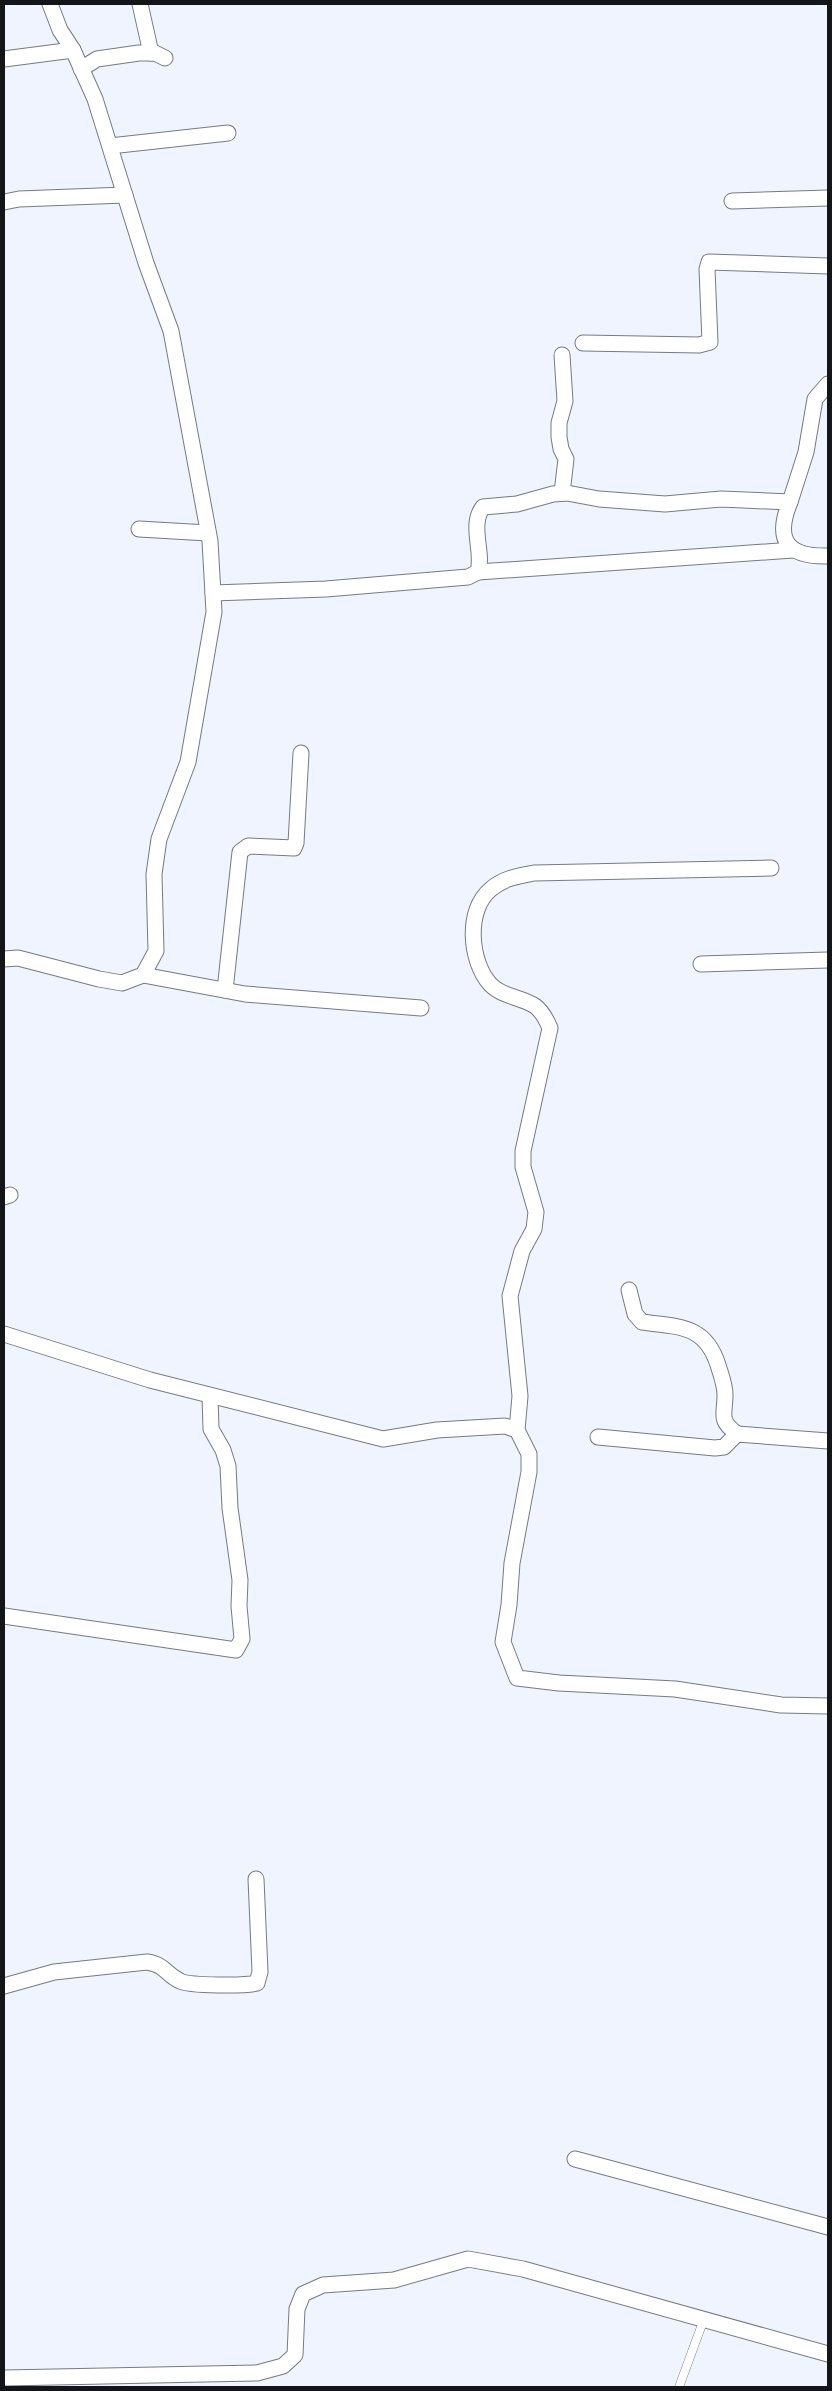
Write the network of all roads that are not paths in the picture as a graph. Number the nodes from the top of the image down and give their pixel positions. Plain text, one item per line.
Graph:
1 (50, 4) edge
2 (140, 4) edge
3 (73, 50) junction
4 (4, 59) edge
5 (82, 69) junction
6 (228, 133) dead end
7 (110, 146) junction
8 (125, 195) junction
9 (828, 198) edge
10 (732, 201) dead end
11 (4, 202) edge
12 (828, 266) edge
13 (583, 343) dead end
14 (562, 355) dead end
15 (828, 384) edge
16 (562, 493) junction
17 (790, 502) junction
18 (138, 529) dead end
19 (208, 533) junction
20 (793, 550) junction
21 (828, 556) edge
22 (478, 572) junction
23 (213, 593) junction
24 (300, 753) dead end
25 (771, 868) dead end
26 (4, 959) edge
27 (828, 960) edge
28 (701, 964) dead end
29 (143, 975) junction
30 (225, 990) junction
31 (421, 1008) dead end
32 (629, 1290) dead end
33 (4, 1334) edge
34 (210, 1396) junction
35 (517, 1430) junction
36 (737, 1434) junction
37 (598, 1437) dead end
38 (828, 1441) edge
39 (4, 1616) edge
40 (828, 1706) edge
41 (256, 1878) dead end
42 (4, 1986) edge
43 (575, 2159) dead end
44 (828, 2227) edge
45 (704, 2319) junction
46 (828, 2354) edge
47 (4, 2378) edge
48 (679, 2387) edge

1 - 3 street
2 - 5 street
3 - 4 street
3 - 5 street
5 - 7 street
6 - 7 street
7 - 8 street
8 - 11 street
8 - 19 street
9 - 10 street
12 - 13 street
14 - 16 street
15 - 17 street
16 - 17 street
16 - 22 street
17 - 20 street
18 - 19 street
19 - 23 street
20 - 21 street
20 - 22 street
22 - 23 street
23 - 29 street
24 - 30 street
25 - 35 street
26 - 29 street
27 - 28 street
29 - 30 street
30 - 31 street
32 - 36 street
33 - 34 street
34 - 35 street
34 - 39 street
35 - 40 street
36 - 37 street
36 - 38 street
41 - 42 street
43 - 44 street
45 - 46 street
45 - 47 street
45 - 48 lane

